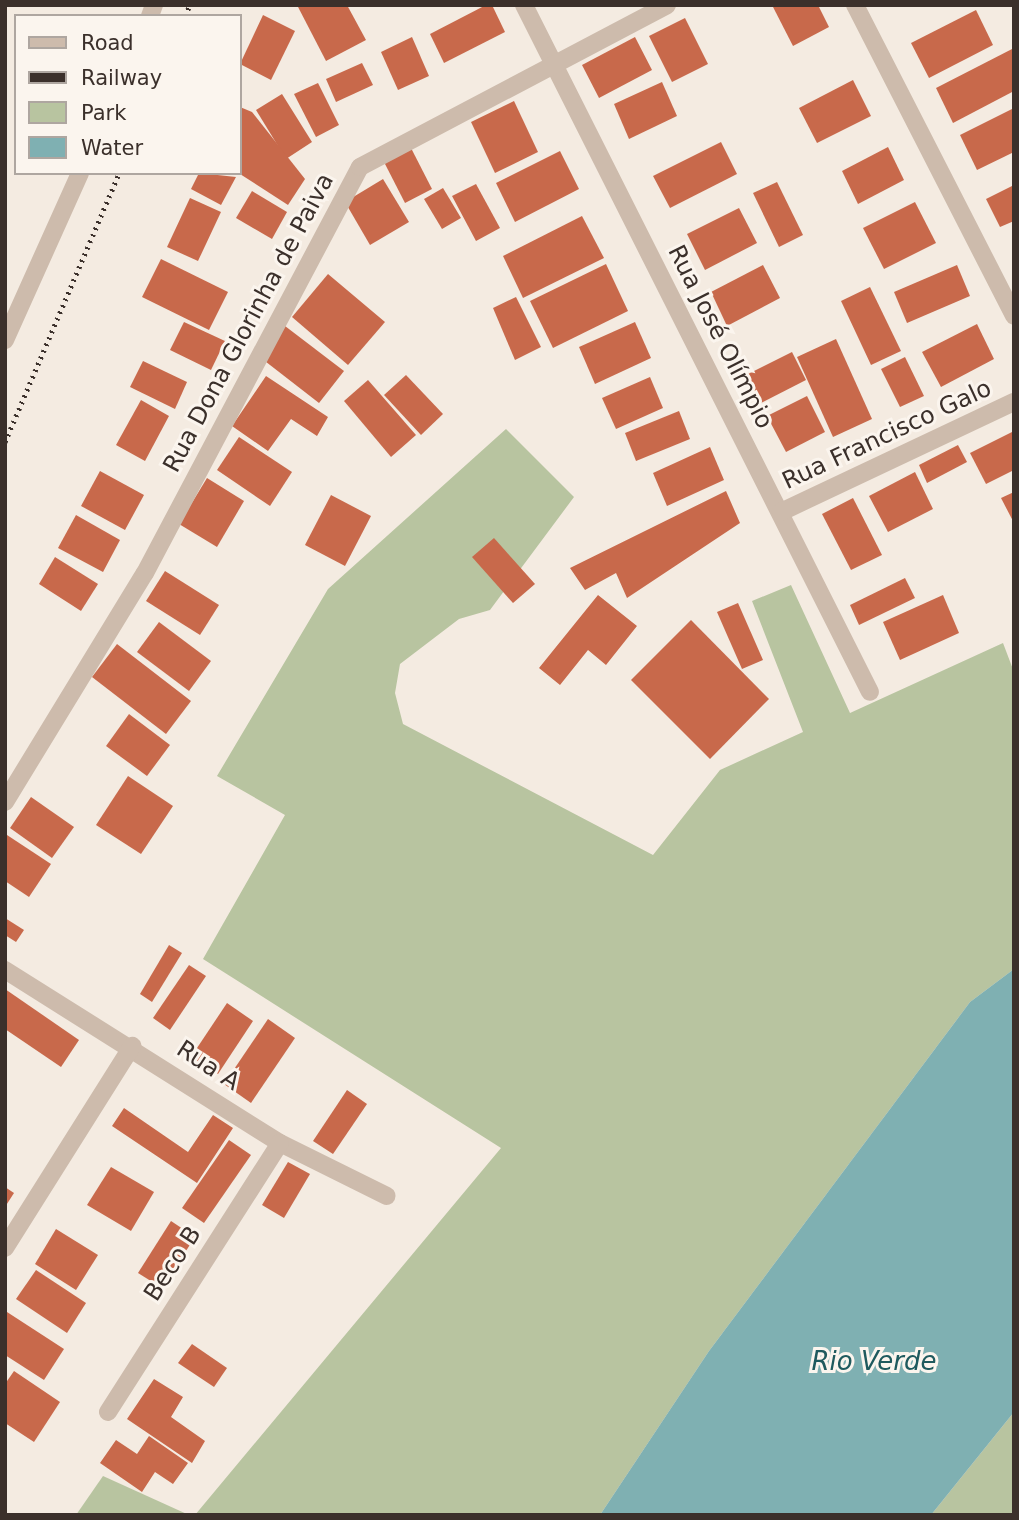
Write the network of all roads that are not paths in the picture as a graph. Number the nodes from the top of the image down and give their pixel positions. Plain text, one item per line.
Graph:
1 (524, 5) edge
2 (667, 5) edge
3 (855, 5) edge
4 (553, 62) junction
5 (79, 175) edge
6 (1014, 316) edge
7 (5, 340) edge
8 (1014, 402) edge
9 (781, 512) junction
10 (870, 692) dead end
11 (5, 802) edge
12 (5, 970) edge
13 (132, 1046) junction
14 (280, 1143) junction
15 (387, 1196) dead end
16 (5, 1248) edge
17 (108, 1412) dead end

1 - 4 street, Rua José Olímpio
2 - 4 street, Rua Dona Glorinha de Paiva
3 - 6 street
4 - 9 street, Rua José Olímpio
4 - 11 street, Rua Dona Glorinha de Paiva
5 - 7 street
8 - 9 street, Rua Francisco Galo
9 - 10 street, Rua José Olímpio
12 - 13 street, Rua A
13 - 14 street, Rua A
13 - 16 street
14 - 15 street, Rua A
14 - 17 street, Beco B

